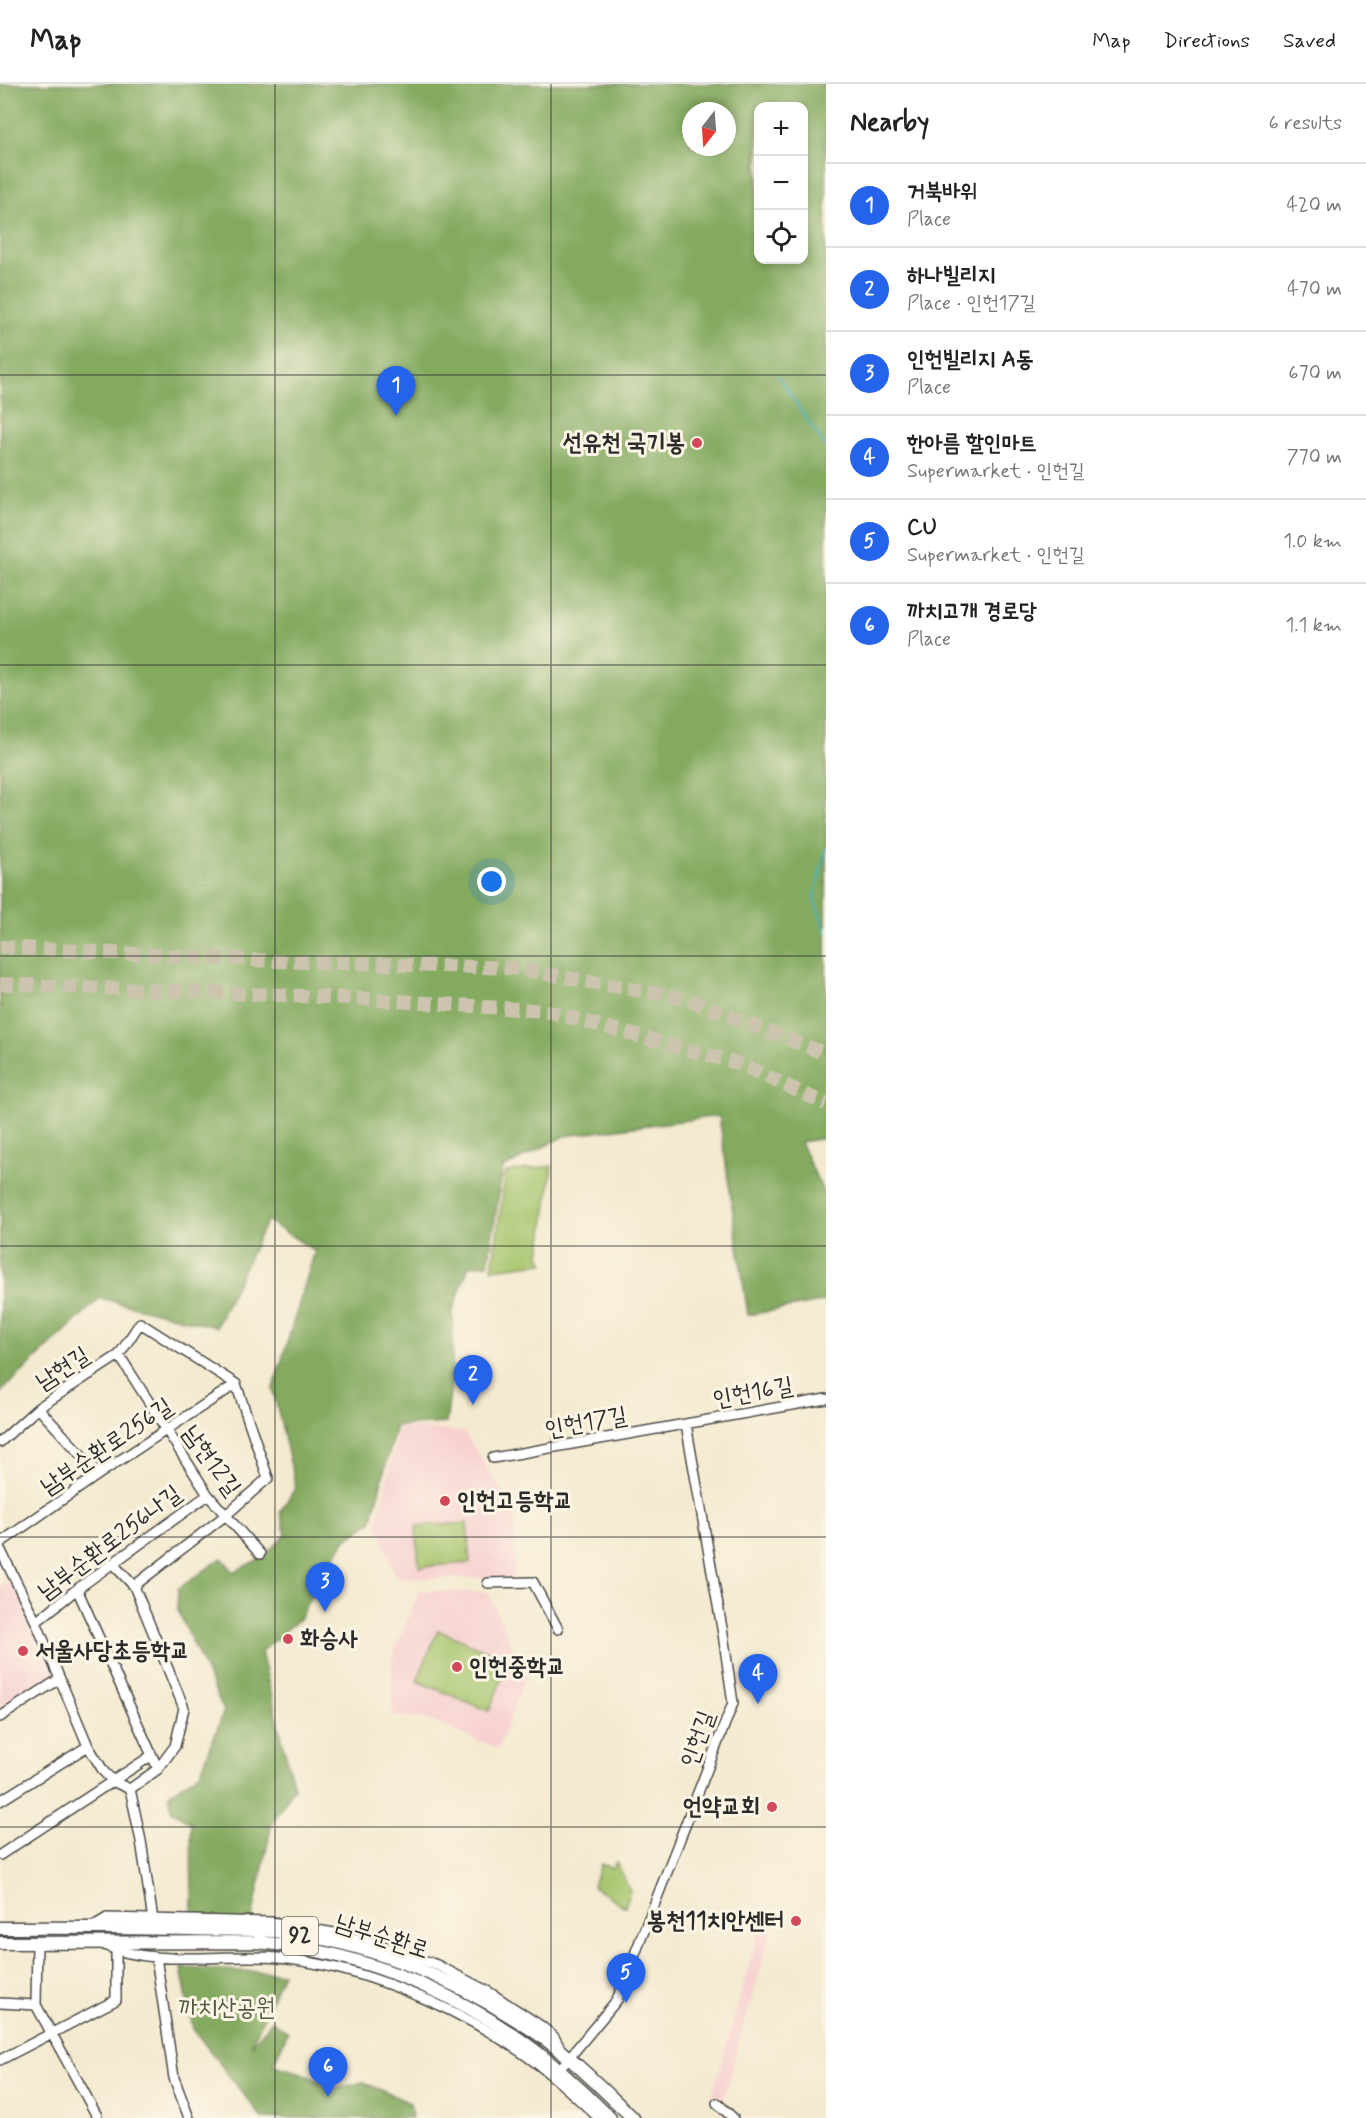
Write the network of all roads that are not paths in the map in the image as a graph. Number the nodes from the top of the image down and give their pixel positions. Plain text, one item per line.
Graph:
1 (119, 1355) junction
2 (236, 1384) junction
3 (826, 1400) edge
4 (38, 1408) junction
5 (686, 1424) junction
6 (166, 1431) junction
7 (0, 1442) edge
8 (493, 1458) dead end
9 (99, 1474) junction
10 (208, 1495) junction
11 (226, 1515) junction
12 (0, 1543) edge
13 (0, 1549) edge
14 (260, 1554) dead end
15 (112, 1563) junction
16 (11, 1573) junction
17 (0, 1579) edge
18 (488, 1583) dead end
19 (134, 1586) junction
20 (77, 1589) junction
21 (36, 1622) junction
22 (558, 1629) dead end
23 (58, 1680) junction
24 (0, 1717) edge
25 (88, 1746) junction
26 (150, 1756) junction
27 (158, 1768) junction
28 (114, 1782) junction
29 (130, 1790) junction
30 (0, 1801) edge
31 (0, 1855) edge
32 (153, 1920) junction
33 (92, 1927) junction
34 (0, 1928) edge
35 (98, 1942) junction
36 (0, 1943) edge
37 (37, 1943) junction
38 (116, 1951) junction
39 (156, 1957) junction
40 (0, 2002) edge
41 (36, 2005) junction
42 (52, 2033) junction
43 (567, 2057) junction
44 (0, 2060) edge
45 (559, 2070) junction
46 (717, 2103) dead end
47 (97, 2116) dead end
48 (189, 2118) edge
49 (599, 2118) edge
50 (610, 2118) edge
51 (633, 2118) edge
52 (733, 2118) edge

1 - 2 street, 남현길
1 - 4 street, 남현길
1 - 6 street, 남현12길
2 - 6 street, 남부순환로256길
2 - 11 street
3 - 5 street, 인헌16길
4 - 7 street, 남현길
4 - 9 street
5 - 8 street, 인헌17길
5 - 43 street, 인헌길
6 - 9 street, 남부순환로256길
6 - 10 street, 남현12길
9 - 12 street, 남부순환로256길
10 - 11 street, 남현12길
10 - 15 street, 남부순환로256나길
11 - 14 street, 남현12길
11 - 19 street
13 - 16 street
15 - 19 street
15 - 20 street, 남부순환로256나길
16 - 17 street
16 - 21 street
18 - 22 street
19 - 27 street
20 - 21 street, 남부순환로256나길
20 - 26 street
21 - 23 street
23 - 24 street
23 - 25 street
25 - 28 street
25 - 30 street
26 - 27 street
26 - 28 street
27 - 29 street
28 - 29 street
28 - 31 street
29 - 32 street
32 - 33 street
32 - 43 street
33 - 34 main road, 남부순환로 / 92
33 - 43 main road, 남부순환로 / 92
35 - 37 main road, 남부순환로 / 92
35 - 38 street
35 - 45 main road, 남부순환로 / 92
36 - 37 main road, 남부순환로 / 92
37 - 41 street
38 - 39 street
38 - 42 street
39 - 48 street
39 - 49 street
40 - 41 street
41 - 42 street
42 - 44 street
42 - 47 street
43 - 45 street, 인헌길
43 - 51 main road, 남부순환로 / 92
45 - 50 main road, 남부순환로 / 92
46 - 52 street

